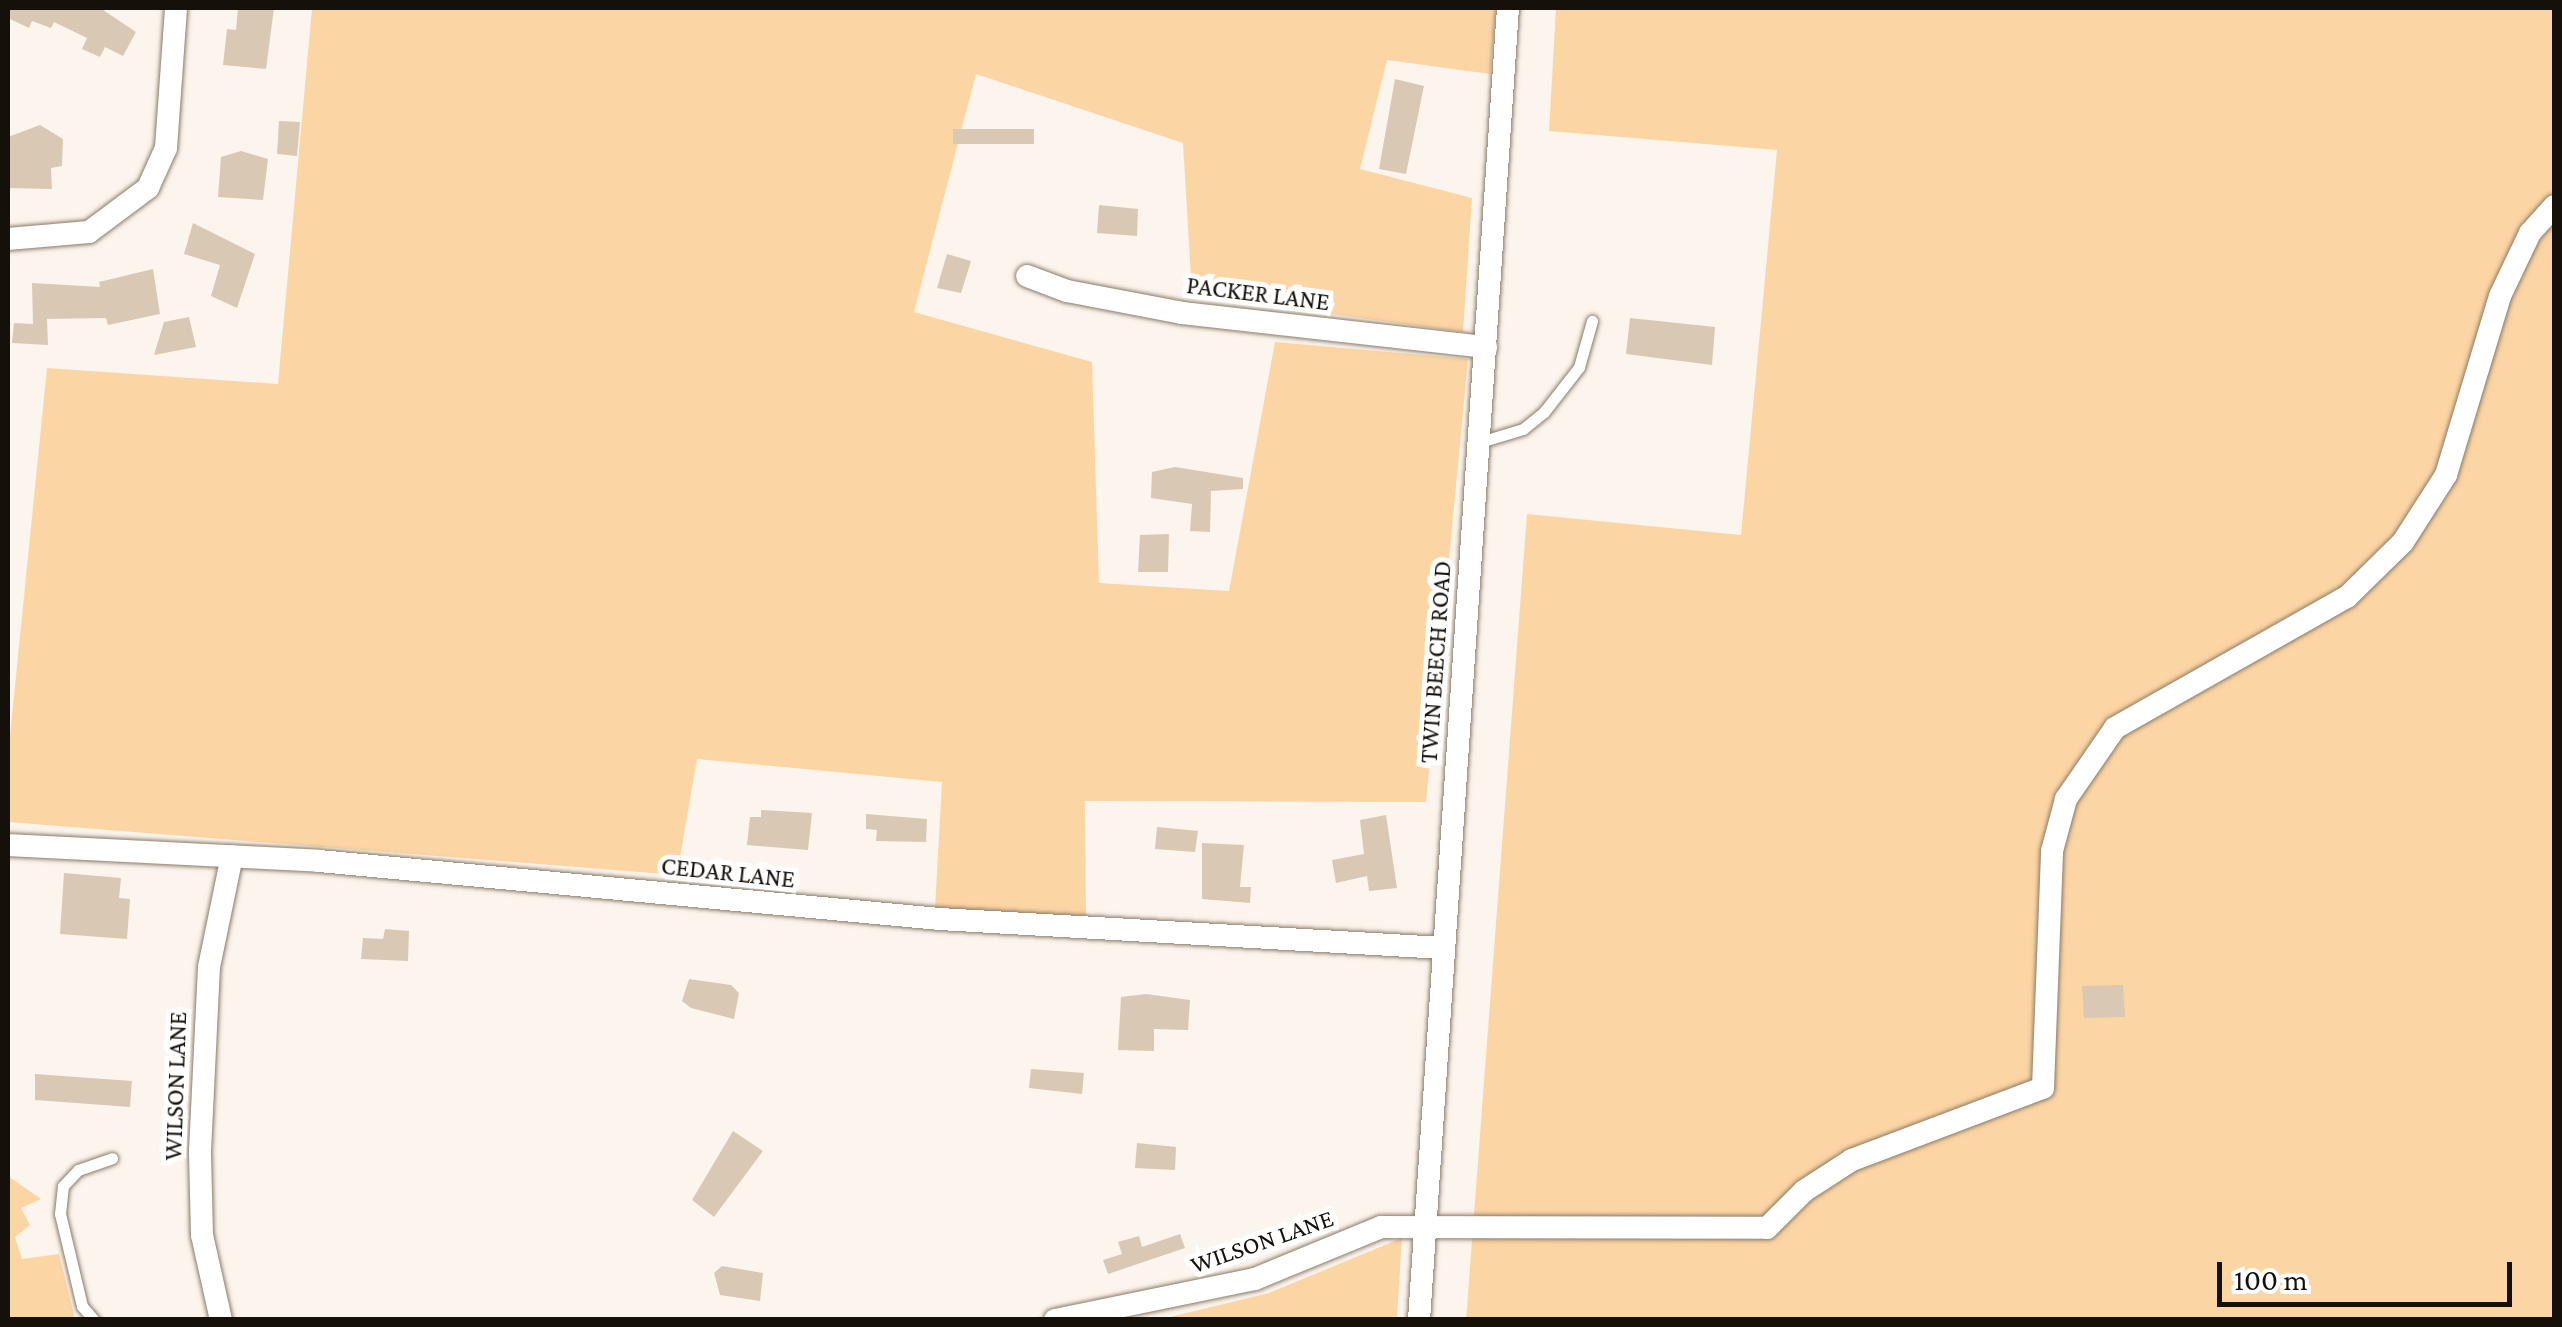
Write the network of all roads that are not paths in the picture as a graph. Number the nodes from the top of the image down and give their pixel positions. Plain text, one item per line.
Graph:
1 (176, 8) edge
2 (1508, 8) edge
3 (2554, 206) edge
4 (8, 239) edge
5 (1026, 276) dead end
6 (1592, 321) dead end
7 (1486, 347) junction
8 (1480, 442) junction
9 (8, 846) edge
10 (232, 856) junction
11 (1443, 948) junction
12 (112, 1158) dead end
13 (1427, 1224) junction
14 (94, 1320) edge
15 (221, 1320) edge
16 (1055, 1320) edge
17 (1419, 1320) edge

1 - 4 street
2 - 7 street, TWIN BEECH ROAD
3 - 13 street, WILSON LANE
5 - 7 street, PACKER LANE
6 - 8 lane
7 - 8 street, TWIN BEECH ROAD
8 - 11 street, TWIN BEECH ROAD
9 - 10 street, CEDAR LANE
10 - 11 street, CEDAR LANE
10 - 15 street, WILSON LANE
11 - 13 street, TWIN BEECH ROAD
12 - 14 lane
13 - 16 street, WILSON LANE
13 - 17 street, TWIN BEECH ROAD

